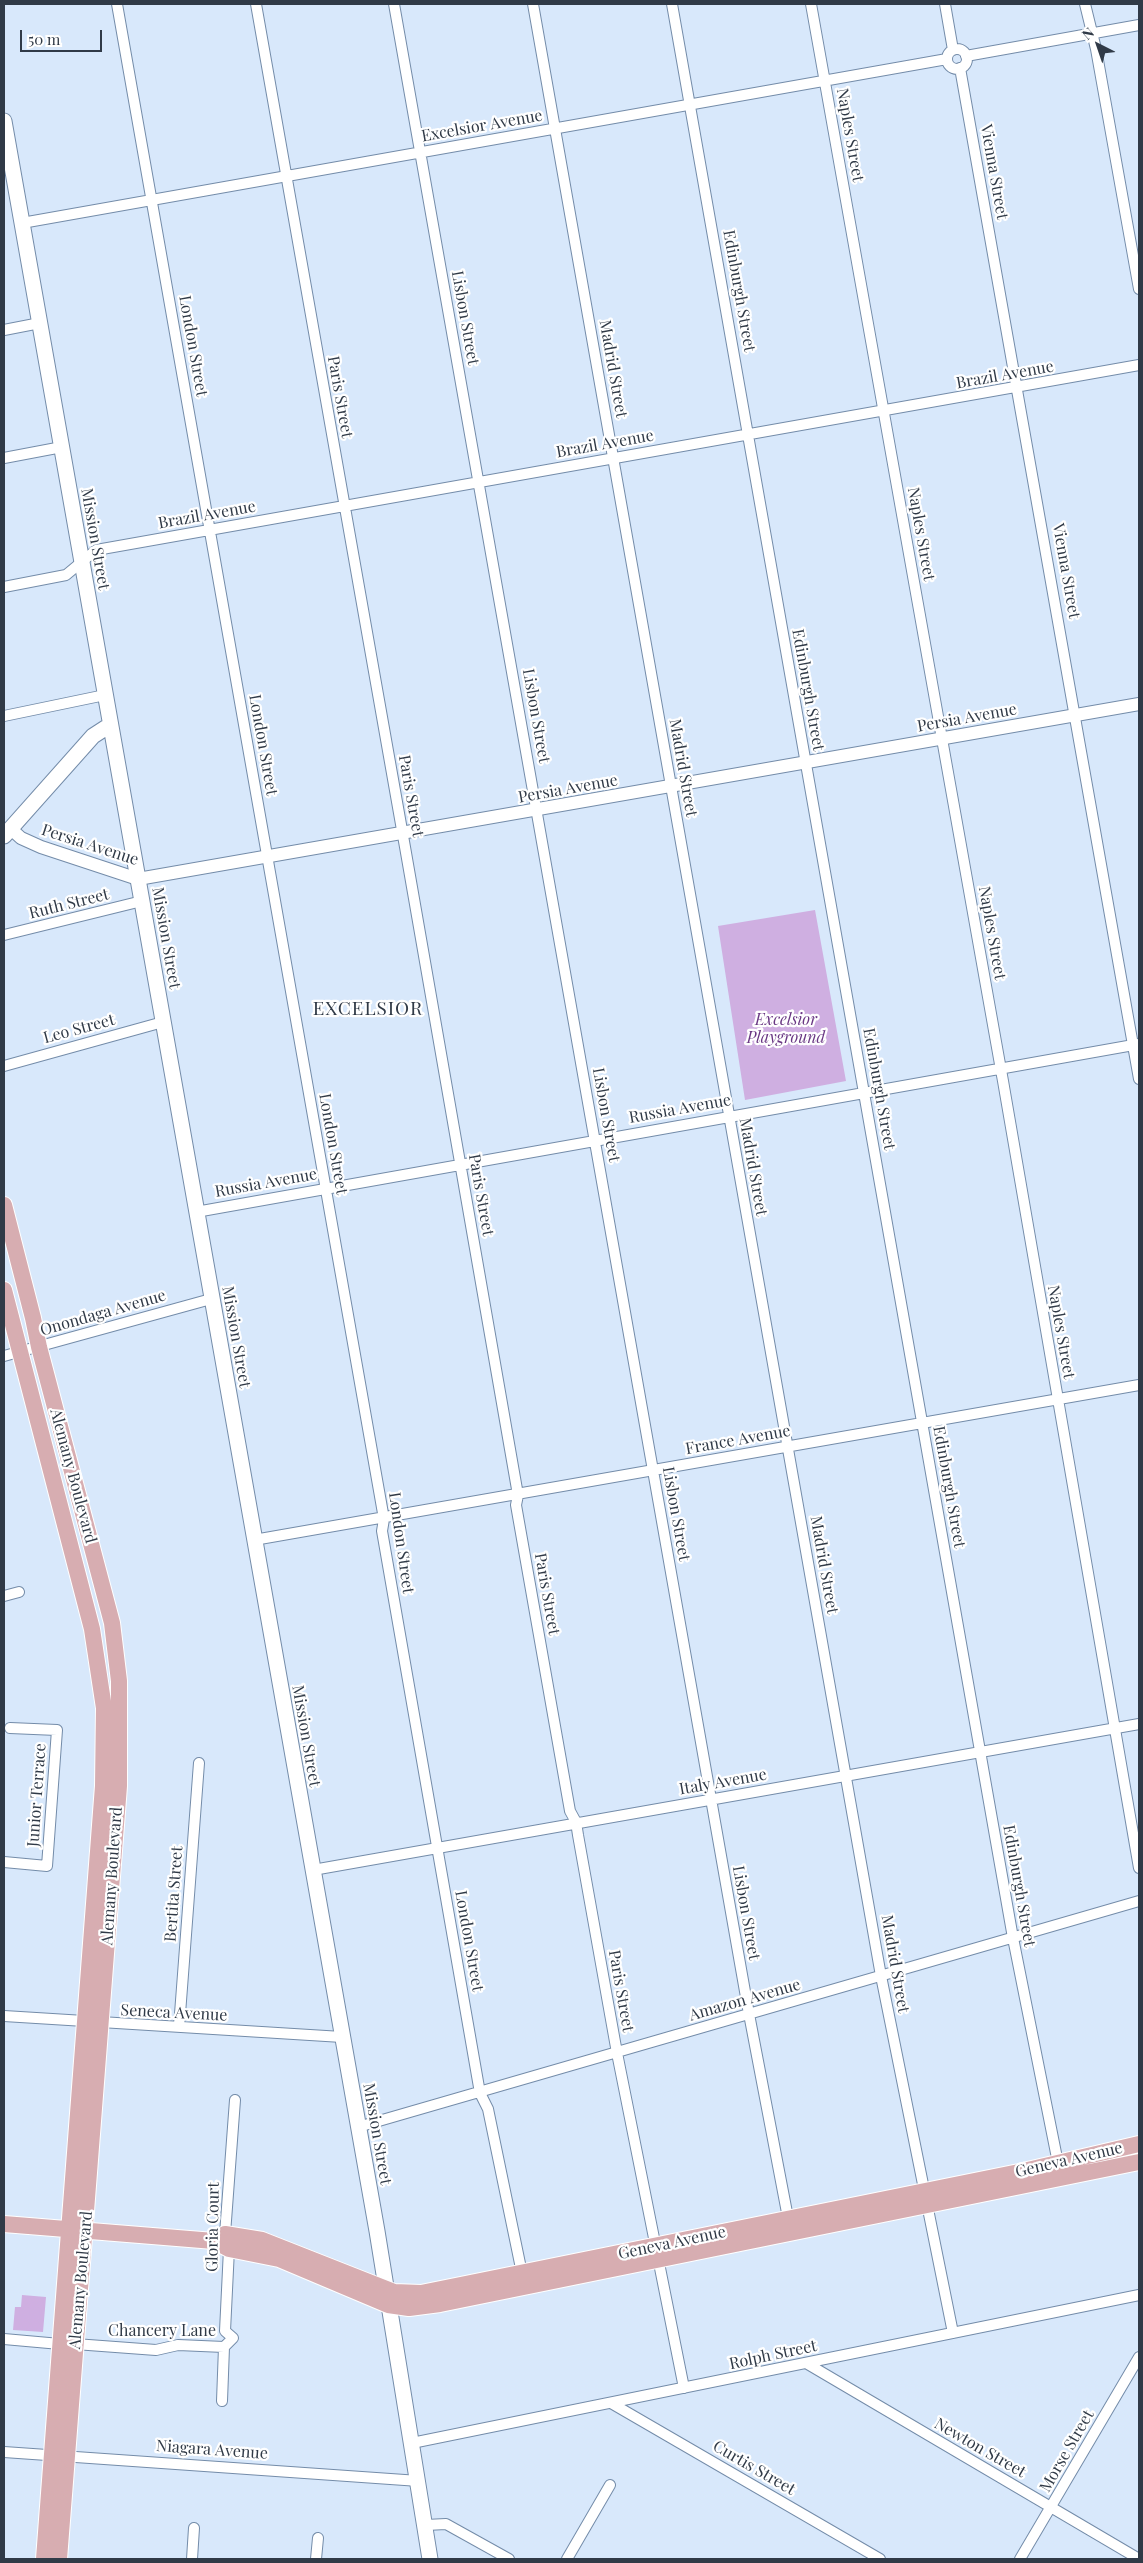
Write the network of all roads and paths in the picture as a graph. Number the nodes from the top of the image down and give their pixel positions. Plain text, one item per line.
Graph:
1 (117, 4) edge
2 (256, 4) edge
3 (394, 4) edge
4 (533, 4) edge
5 (672, 4) edge
6 (811, 4) edge
7 (945, 4) edge
8 (1085, 4) edge
9 (1139, 25) edge
10 (1092, 34) junction
11 (953, 50) junction
12 (966, 56) junction
13 (947, 59) junction
14 (960, 68) junction
15 (825, 81) junction
16 (691, 105) junction
17 (4, 121) edge
18 (556, 128) junction
19 (6, 149) edge
20 (421, 152) junction
21 (286, 176) junction
22 (152, 200) junction
23 (22, 223) junction
24 (1139, 289) edge
25 (40, 323) junction
26 (4, 330) edge
27 (1139, 366) edge
28 (1018, 388) junction
29 (884, 410) junction
30 (748, 433) junction
31 (62, 448) junction
32 (4, 458) edge
33 (613, 458) junction
34 (479, 482) junction
35 (344, 505) junction
36 (210, 530) junction
37 (82, 563) junction
38 (4, 587) edge
39 (105, 695) junction
40 (1139, 704) edge
41 (1076, 715) junction
42 (4, 716) edge
43 (110, 725) junction
44 (942, 739) junction
45 (806, 762) junction
46 (672, 787) junction
47 (538, 810) junction
48 (7, 832) edge
49 (403, 834) junction
50 (268, 858) junction
51 (138, 879) junction
52 (142, 901) junction
53 (4, 935) edge
54 (163, 1022) junction
55 (1136, 1045) edge
56 (4, 1066) edge
57 (1001, 1069) junction
58 (1139, 1079) edge
59 (864, 1092) junction
60 (729, 1116) junction
61 (595, 1140) junction
62 (460, 1164) junction
63 (325, 1188) junction
64 (4, 1205) edge
65 (196, 1212) junction
66 (4, 1290) edge
67 (211, 1299) junction
68 (39, 1347) junction
69 (11, 1354) edge
70 (1139, 1384) edge
71 (1057, 1399) junction
72 (923, 1423) junction
73 (788, 1446) junction
74 (653, 1470) junction
75 (518, 1495) junction
76 (384, 1519) junction
77 (254, 1540) junction
78 (19, 1592) dead end
79 (4, 1596) edge
80 (1139, 1724) edge
81 (10, 1728) dead end
82 (1114, 1728) junction
83 (980, 1752) junction
84 (199, 1763) dead end
85 (846, 1775) junction
86 (711, 1799) junction
87 (576, 1822) junction
88 (437, 1848) junction
89 (4, 1862) edge
90 (1139, 1868) edge
91 (312, 1870) junction
92 (1139, 1901) edge
93 (1013, 1938) junction
94 (881, 1976) junction
95 (749, 2014) junction
96 (4, 2016) edge
97 (94, 2023) junction
98 (179, 2027) junction
99 (342, 2037) junction
100 (617, 2053) junction
101 (480, 2093) junction
102 (235, 2100) dead end
103 (358, 2127) junction
104 (1139, 2144) edge
105 (1139, 2162) edge
106 (1059, 2170) junction
107 (926, 2198) junction
108 (4, 2224) edge
109 (790, 2225) junction
110 (69, 2230) junction
111 (86, 2231) junction
112 (222, 2241) junction
113 (657, 2252) junction
114 (523, 2280) junction
115 (1139, 2295) edge
116 (387, 2297) junction
117 (953, 2333) junction
118 (4, 2339) edge
119 (68, 2344) junction
120 (224, 2346) junction
121 (1139, 2357) edge
122 (806, 2363) junction
123 (684, 2388) junction
124 (222, 2401) dead end
125 (612, 2403) junction
126 (412, 2443) junction
127 (4, 2452) edge
128 (59, 2456) junction
129 (419, 2482) junction
130 (610, 2485) dead end
131 (1052, 2507) junction
132 (426, 2525) junction
133 (194, 2528) dead end
134 (318, 2538) dead end
135 (44, 2559) edge
136 (59, 2559) edge
137 (192, 2559) edge
138 (316, 2559) edge
139 (430, 2559) edge
140 (510, 2559) edge
141 (567, 2559) edge
142 (880, 2559) edge
143 (1020, 2559) edge
144 (1139, 2559) edge

1 - 22 street, London Street
2 - 21 street, Paris Street
3 - 20 street, Lisbon Street
4 - 18 street, Madrid Street
5 - 16 street, Edinburgh Street
6 - 15 street, Naples Street
7 - 11 street
8 - 10 street
9 - 10 street
10 - 12 street
10 - 24 street
11 - 12 street
11 - 13 street
12 - 14 street
13 - 14 street
13 - 15 street, Excelsior Avenue
14 - 28 street, Vienna Street
15 - 16 street, Excelsior Avenue
15 - 29 street, Naples Street
16 - 18 street, Excelsior Avenue
16 - 30 street, Edinburgh Street
17 - 19 main road, Mission Street
18 - 20 street, Excelsior Avenue
18 - 33 street, Madrid Street
19 - 23 main road, Mission Street
20 - 21 street, Excelsior Avenue
20 - 34 street, Lisbon Street
21 - 22 street, Excelsior Avenue
21 - 35 street, Paris Street
22 - 23 street, Excelsior Avenue
22 - 36 street, London Street
23 - 25 main road, Mission Street
25 - 26 street
25 - 31 main road, Mission Street
27 - 28 street, Brazil Avenue
28 - 29 street, Brazil Avenue
28 - 41 street, Vienna Street
29 - 30 street, Brazil Avenue
29 - 44 street, Naples Street
30 - 33 street, Brazil Avenue
30 - 45 street, Edinburgh Street
31 - 32 street
31 - 37 main road, Mission Street
33 - 34 street, Brazil Avenue
33 - 46 street, Madrid Street
34 - 35 street, Brazil Avenue
34 - 47 street, Lisbon Street
35 - 36 street, Brazil Avenue
35 - 49 street, Paris Street
36 - 37 street, Brazil Avenue
36 - 50 street, London Street
37 - 38 street, Brazil Avenue
37 - 39 main road, Mission Street
39 - 42 street
39 - 43 main road, Mission Street
40 - 41 street, Persia Avenue
41 - 44 street, Persia Avenue
41 - 55 street, Vienna Street
43 - 48 main road
43 - 51 main road, Mission Street
44 - 45 street, Persia Avenue
44 - 57 street, Naples Street
45 - 46 street, Persia Avenue
45 - 59 street, Edinburgh Street
46 - 47 street, Persia Avenue
46 - 60 street, Madrid Street
47 - 49 street, Persia Avenue
47 - 61 street, Lisbon Street
48 - 51 street, Persia Avenue
49 - 50 street, Persia Avenue
49 - 62 street, Paris Street
50 - 51 street, Persia Avenue
50 - 63 street, London Street
51 - 52 main road, Mission Street
52 - 53 street, Ruth Street
52 - 54 main road, Mission Street
54 - 56 street, Leo Street
54 - 65 main road, Mission Street
55 - 57 street, Russia Avenue
55 - 58 street, Vienna Street
57 - 59 street, Russia Avenue
57 - 71 street, Naples Street
59 - 60 street, Russia Avenue
59 - 72 street, Edinburgh Street
60 - 61 street, Russia Avenue
60 - 73 street, Madrid Street
61 - 62 street, Russia Avenue
61 - 74 street, Lisbon Street
62 - 63 street, Russia Avenue
62 - 75 street, Paris Street
63 - 65 street, Russia Avenue
63 - 76 street, London Street
64 - 68 main road, Alemany Boulevard
65 - 67 main road, Mission Street
66 - 69 main road, Alemany Boulevard
67 - 68 street, Onondaga Avenue
67 - 77 main road, Mission Street
68 - 69 street, Onondaga Avenue
68 - 97 main road, Alemany Boulevard
69 - 97 main road, Alemany Boulevard
70 - 71 street, France Avenue
71 - 72 street, France Avenue
71 - 82 street, Naples Street
72 - 73 street, France Avenue
72 - 83 street, Edinburgh Street
73 - 74 street, France Avenue
73 - 85 street, Madrid Street
74 - 75 street, France Avenue
74 - 86 street, Lisbon Street
75 - 76 street, France Avenue
75 - 87 street, Paris Street
76 - 77 street, France Avenue
76 - 88 street, London Street
77 - 91 main road, Mission Street
78 - 79 street
80 - 82 street, Italy Avenue
81 - 89 street, Junior Terrace
82 - 83 street, Italy Avenue
82 - 90 street, Naples Street
83 - 85 street, Italy Avenue
83 - 93 street, Edinburgh Street
84 - 98 street, Bertita Street
85 - 86 street, Italy Avenue
85 - 94 street, Madrid Street
86 - 87 street, Italy Avenue
86 - 95 street, Lisbon Street
87 - 88 street, Italy Avenue
87 - 100 street, Paris Street
88 - 91 street, Italy Avenue
88 - 101 street, London Street
91 - 99 main road, Mission Street
92 - 93 street, Amazon Avenue
93 - 94 street, Amazon Avenue
93 - 106 street, Edinburgh Street
94 - 95 street, Amazon Avenue
94 - 107 street, Madrid Street
95 - 100 street, Amazon Avenue
95 - 109 street, Lisbon Street
96 - 97 street, Seneca Avenue
97 - 98 street, Seneca Avenue
97 - 110 main road, Alemany Boulevard
97 - 111 main road, Alemany Boulevard
98 - 99 street, Seneca Avenue
99 - 103 main road, Mission Street
100 - 101 street, Amazon Avenue
100 - 113 street, Paris Street
101 - 103 street, Amazon Avenue
101 - 114 street, London Street
102 - 112 street, Gloria Court
103 - 116 main road, Mission Street
104 - 106 main road, Geneva Avenue
105 - 106 main road, Geneva Avenue
106 - 107 main road, Geneva Avenue
107 - 109 main road, Geneva Avenue
107 - 117 street, Madrid Street
108 - 110 main road, Geneva Avenue
109 - 113 main road, Geneva Avenue
110 - 111 main road, Geneva Avenue
110 - 119 main road, Alemany Boulevard
111 - 112 main road, Geneva Avenue
111 - 119 main road, Alemany Boulevard
112 - 116 main road, Geneva Avenue
112 - 120 street, Gloria Court
113 - 114 main road, Geneva Avenue
113 - 123 street, Paris Street
114 - 116 main road, Geneva Avenue
115 - 117 street, Rolph Street
116 - 126 main road, Mission Street
117 - 122 street, Rolph Street
118 - 119 street, Chancery Lane
119 - 120 street, Chancery Lane
119 - 128 main road, Alemany Boulevard
120 - 124 street, Chancery Lane
121 - 131 street, Morse Street
122 - 123 street, Rolph Street
122 - 131 street, Newton Street
123 - 125 street, Rolph Street
125 - 126 street, Rolph Street
125 - 142 street, Curtis Street
126 - 129 main road, Mission Street
127 - 128 street, Niagara Avenue
128 - 129 street, Niagara Avenue
128 - 135 main road, Alemany Boulevard
128 - 136 main road, Alemany Boulevard
129 - 132 main road, Mission Street
130 - 141 street
131 - 143 street, Morse Street
131 - 144 street, Newton Street
132 - 139 main road, Mission Street
132 - 140 street
133 - 137 street
134 - 138 street

